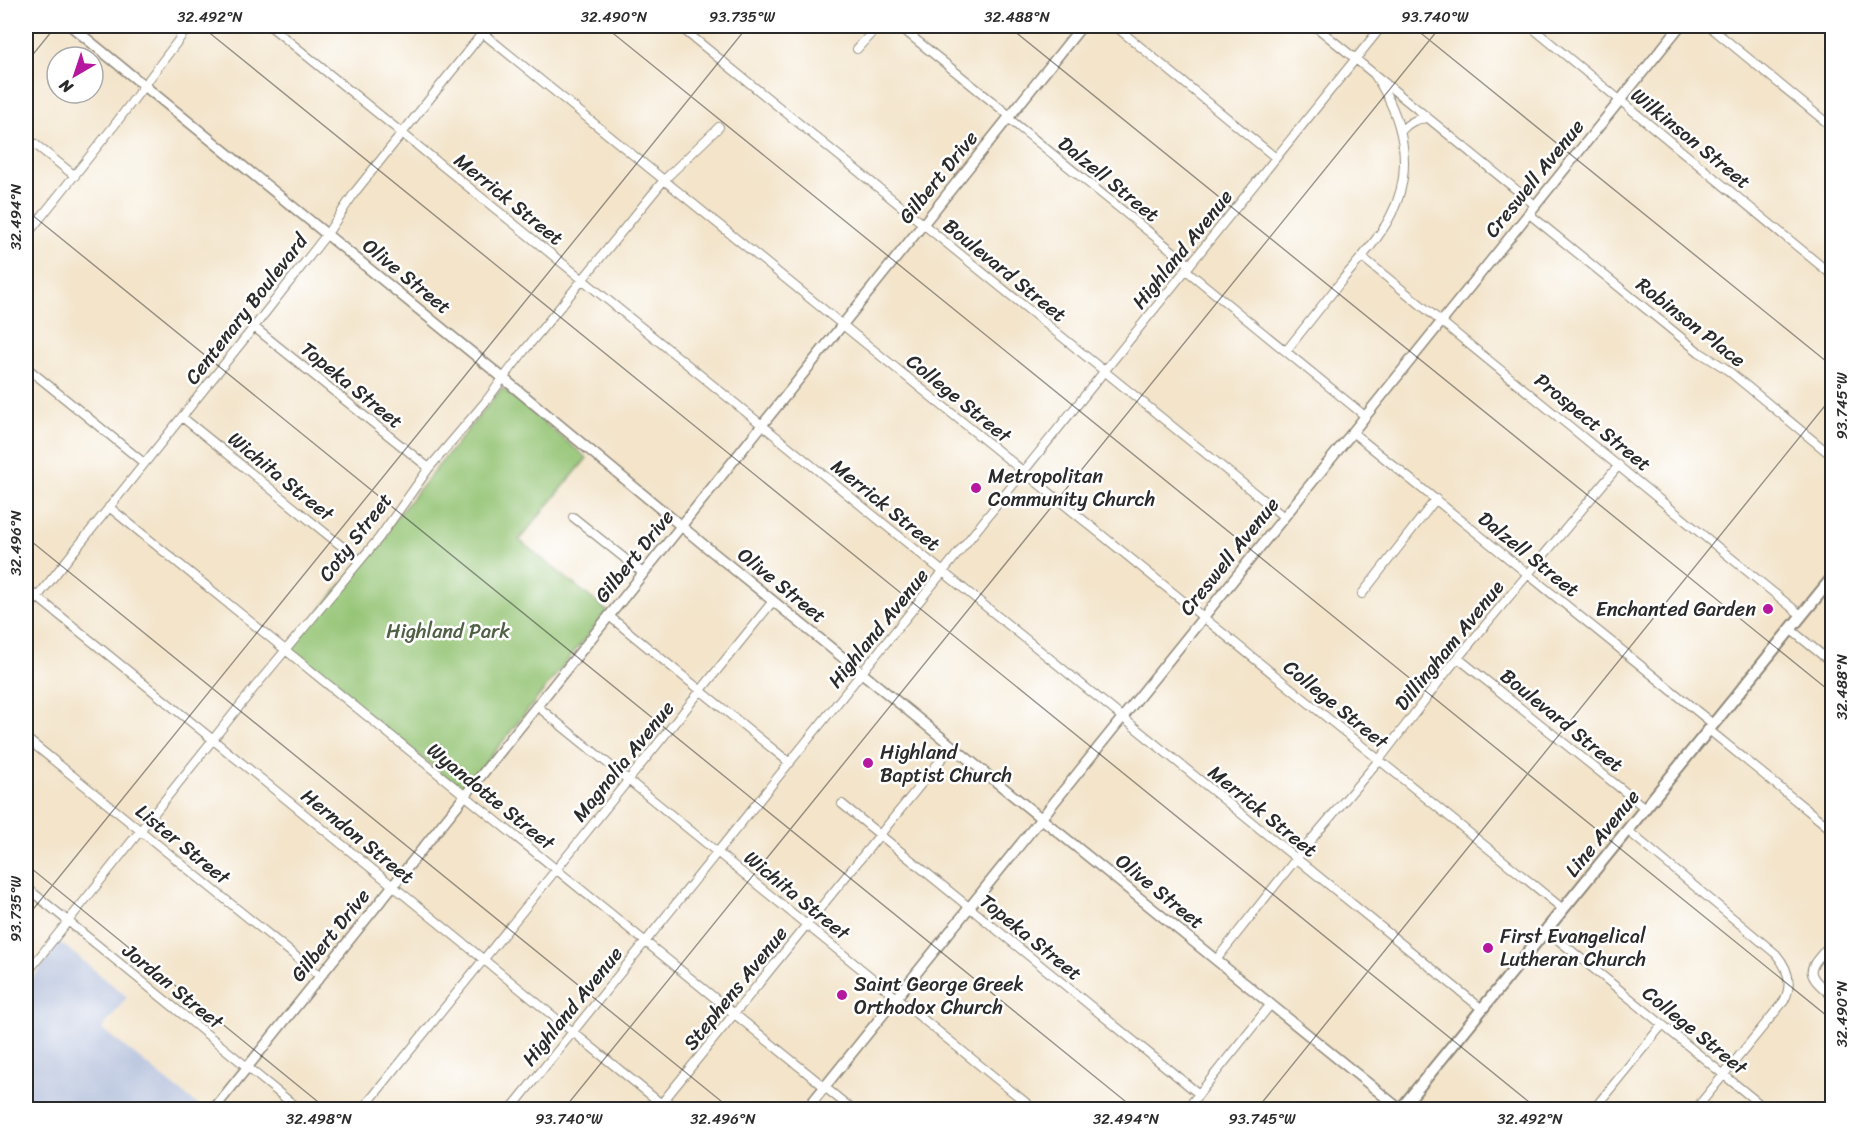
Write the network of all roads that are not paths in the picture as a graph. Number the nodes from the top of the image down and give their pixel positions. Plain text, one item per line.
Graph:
1 (71, 26) edge
2 (189, 26) edge
3 (270, 26) edge
4 (474, 26) edge
5 (679, 26) edge
6 (878, 26) edge
7 (899, 26) edge
8 (1081, 26) edge
9 (1115, 26) edge
10 (1314, 26) edge
11 (1382, 26) edge
12 (1530, 26) edge
13 (1680, 26) edge
14 (1709, 26) edge
15 (485, 29) edge
16 (857, 49) dead end
17 (1356, 58) junction
18 (1374, 75) junction
19 (144, 85) junction
20 (1620, 100) junction
21 (1009, 117) junction
22 (1427, 118) junction
23 (719, 127) dead end
24 (1833, 127) edge
25 (1401, 132) junction
26 (402, 133) junction
27 (26, 137) edge
28 (1276, 158) junction
29 (75, 176) junction
30 (664, 180) junction
31 (1535, 205) junction
32 (1528, 213) junction
33 (923, 225) junction
34 (327, 234) junction
35 (26, 236) edge
36 (1362, 257) junction
37 (1188, 267) junction
38 (1833, 275) edge
39 (583, 280) junction
40 (1441, 321) junction
41 (842, 325) junction
42 (254, 327) junction
43 (1286, 351) junction
44 (26, 367) edge
45 (1104, 372) junction
46 (503, 378) junction
47 (1365, 416) junction
48 (182, 417) junction
49 (761, 426) junction
50 (1352, 432) junction
51 (1833, 456) edge
52 (144, 463) junction
53 (1619, 465) junction
54 (429, 468) junction
55 (1024, 472) junction
56 (1436, 500) junction
57 (109, 507) junction
58 (573, 517) dead end
59 (1284, 517) junction
60 (682, 525) junction
61 (360, 561) junction
62 (643, 573) junction
63 (943, 573) junction
64 (1528, 574) junction
65 (1833, 578) edge
66 (26, 588) edge
67 (1362, 594) dead end
68 (36, 597) junction
69 (773, 601) junction
70 (26, 610) edge
71 (1802, 615) junction
72 (609, 616) junction
73 (1203, 617) junction
74 (1790, 629) junction
75 (285, 650) junction
76 (1458, 658) junction
77 (1833, 663) edge
78 (863, 673) junction
79 (700, 690) junction
80 (537, 706) junction
81 (1121, 718) junction
82 (1711, 727) junction
83 (26, 738) edge
84 (213, 740) junction
85 (952, 746) junction
86 (1379, 760) junction
87 (790, 763) junction
88 (628, 780) junction
89 (465, 796) junction
90 (842, 804) dead end
91 (1645, 808) junction
92 (1041, 818) junction
93 (1628, 830) junction
94 (1833, 830) edge
95 (141, 831) junction
96 (880, 835) junction
97 (718, 852) junction
98 (1297, 860) junction
99 (556, 870) junction
100 (393, 885) junction
101 (26, 887) edge
102 (969, 908) junction
103 (1563, 909) junction
104 (68, 922) junction
105 (808, 925) junction
106 (1546, 930) junction
107 (645, 942) junction
108 (1833, 942) edge
109 (483, 959) junction
110 (1216, 960) junction
111 (26, 974) edge
112 (320, 976) junction
113 (1833, 996) edge
114 (897, 997) junction
115 (1271, 1004) junction
116 (1482, 1009) junction
117 (735, 1014) junction
118 (1662, 1024) junction
119 (573, 1031) junction
120 (248, 1067) junction
121 (1724, 1075) junction
122 (824, 1087) junction
123 (1199, 1094) junction
124 (658, 1106) edge
125 (1400, 1109) edge
126 (213, 1110) edge
127 (300, 1110) edge
128 (362, 1110) edge
129 (510, 1110) edge
130 (669, 1110) edge
131 (806, 1110) edge
132 (853, 1110) edge
133 (1035, 1110) edge
134 (1186, 1110) edge
135 (1593, 1110) edge
136 (1695, 1110) edge
137 (1767, 1110) edge

1 - 19 street, Olive Street
2 - 19 street
3 - 26 street, Merrick Street
4 - 15 street, College Street
5 - 33 street, Boulevard Street
6 - 16 street
7 - 21 street, Dalzell Street
8 - 21 street, Gilbert Drive
9 - 28 street
10 - 17 street
11 - 17 street, Highland Avenue
12 - 20 street, Wilkinson Street
13 - 20 street, Creswell Avenue
14 - 24 street
15 - 26 street, Centenary Boulevard
15 - 30 street, College Street
17 - 18 street
17 - 28 street, Highland Avenue
18 - 22 street
18 - 25 street
19 - 29 street
19 - 34 street, Olive Street
20 - 31 street, Creswell Avenue
20 - 38 street, Wilkinson Street
21 - 33 street, Gilbert Drive
21 - 37 street, Dalzell Street
22 - 25 street
22 - 31 street
23 - 30 street, Coty Street
25 - 36 street
26 - 34 street, Centenary Boulevard
26 - 39 street, Merrick Street
27 - 29 street
28 - 37 street, Highland Avenue
29 - 35 street
30 - 39 street, Coty Street
30 - 41 street, College Street
31 - 32 street, Creswell Avenue
32 - 40 street, Creswell Avenue
32 - 51 street, Robinson Place
33 - 41 street, Gilbert Drive
33 - 45 street, Boulevard Street
34 - 42 street, Centenary Boulevard
34 - 46 street, Olive Street
36 - 40 street, Prospect Street
36 - 43 street
37 - 43 street, Dalzell Street
37 - 45 street, Highland Avenue
39 - 46 street, Coty Street
39 - 49 street, Merrick Street
40 - 47 street, Creswell Avenue
40 - 53 street, Prospect Street
41 - 49 street, Gilbert Drive
41 - 55 street, College Street
42 - 48 street, Centenary Boulevard
42 - 54 street, Topeka Street
43 - 47 street, Dalzell Street
44 - 52 street
45 - 55 street, Highland Avenue
45 - 59 street, Boulevard Street
46 - 54 street, Coty Street
46 - 60 street, Olive Street
47 - 50 street, Creswell Avenue
48 - 52 street, Centenary Boulevard
48 - 61 street, Wichita Street
49 - 60 street, Gilbert Drive
49 - 63 street, Merrick Street
50 - 56 street, Dalzell Street
50 - 59 street, Creswell Avenue
52 - 57 street, Centenary Boulevard
53 - 64 street, Dillingham Avenue
53 - 71 street, Prospect Street
54 - 61 street, Coty Street
55 - 63 street, Highland Avenue
55 - 73 street, College Street
56 - 64 street, Dalzell Street
56 - 67 street
57 - 68 street, Centenary Boulevard
57 - 75 street, Wyandotte Street
58 - 62 street
59 - 73 street, Creswell Avenue
60 - 62 street, Gilbert Drive
60 - 69 street, Olive Street
61 - 75 street, Coty Street
62 - 72 street, Gilbert Drive
63 - 78 street, Highland Avenue
63 - 81 street, Merrick Street
64 - 76 street, Dillingham Avenue
64 - 82 street, Dalzell Street
65 - 71 main road, Line Avenue
66 - 68 street, Herndon Street
68 - 70 street, Centenary Boulevard
68 - 84 street, Herndon Street
69 - 78 street, Olive Street
69 - 79 street, Magnolia Avenue
71 - 74 main road, Line Avenue
72 - 79 street
72 - 80 street, Gilbert Drive
73 - 81 street, Creswell Avenue
73 - 86 street, College Street
74 - 77 street
74 - 82 main road, Line Avenue
75 - 84 street, Coty Street
75 - 89 street, Wyandotte Street
76 - 86 street, Dillingham Avenue
76 - 91 street, Boulevard Street
78 - 85 street, Olive Street
78 - 87 street, Highland Avenue
79 - 87 street
79 - 88 street, Magnolia Avenue
80 - 88 street, Wichita Street
80 - 89 street, Gilbert Drive
81 - 92 street, Creswell Avenue
81 - 98 street, Merrick Street
82 - 91 main road, Line Avenue
82 - 94 street, Dalzell Street
83 - 95 street, Lister Street
84 - 95 street, Coty Street
84 - 100 street, Herndon Street
85 - 92 street, Olive Street
85 - 96 street, Stephens Avenue
86 - 98 street, Dillingham Avenue
86 - 103 street, College Street
87 - 97 street, Highland Avenue
88 - 97 street, Wichita Street
88 - 99 street, Magnolia Avenue
89 - 99 street, Wyandotte Street
89 - 100 street, Gilbert Drive
90 - 96 street, Topeka Street
91 - 93 main road, Line Avenue
92 - 102 street, Creswell Avenue
92 - 110 street, Olive Street
93 - 103 main road, Line Avenue
93 - 121 street
95 - 104 street, Coty Street
95 - 112 street, Lister Street
96 - 102 street, Topeka Street
96 - 105 street, Stephens Avenue
97 - 105 street, Wichita Street
97 - 107 street, Highland Avenue
98 - 110 street, Dillingham Avenue
98 - 116 street, Merrick Street
99 - 107 street, Wyandotte Street
99 - 109 street, Magnolia Avenue
100 - 109 street, Herndon Street
100 - 112 street, Gilbert Drive
101 - 104 street, Jordan Street
102 - 114 street, Creswell Avenue
102 - 123 street, Topeka Street
103 - 106 main road, Line Avenue
104 - 111 street, Coty Street
104 - 120 street, Jordan Street
105 - 114 street, Wichita Street
105 - 117 street, Stephens Avenue
106 - 116 main road, Line Avenue
106 - 118 street, College Street
107 - 117 street, Wyandotte Street
107 - 119 street, Highland Avenue
108 - 113 street
109 - 119 street, Herndon Street
109 - 128 street, Magnolia Avenue
110 - 115 street, Olive Street
112 - 120 street, Gilbert Drive
114 - 122 street, Creswell Avenue
114 - 133 street, Wichita Street
115 - 123 street
115 - 125 street, Olive Street
116 - 125 main road, Line Avenue
117 - 122 street, Wyandotte Street
117 - 124 street, Stephens Avenue
118 - 121 street, College Street
118 - 135 street
119 - 124 street, Herndon Street
119 - 129 street, Highland Avenue
120 - 126 street, Gilbert Drive
120 - 127 street, Jordan Street
121 - 136 street
121 - 137 street, College Street
122 - 131 street, Creswell Avenue
122 - 132 street, Wyandotte Street
123 - 134 street
124 - 130 street, Herndon Street

